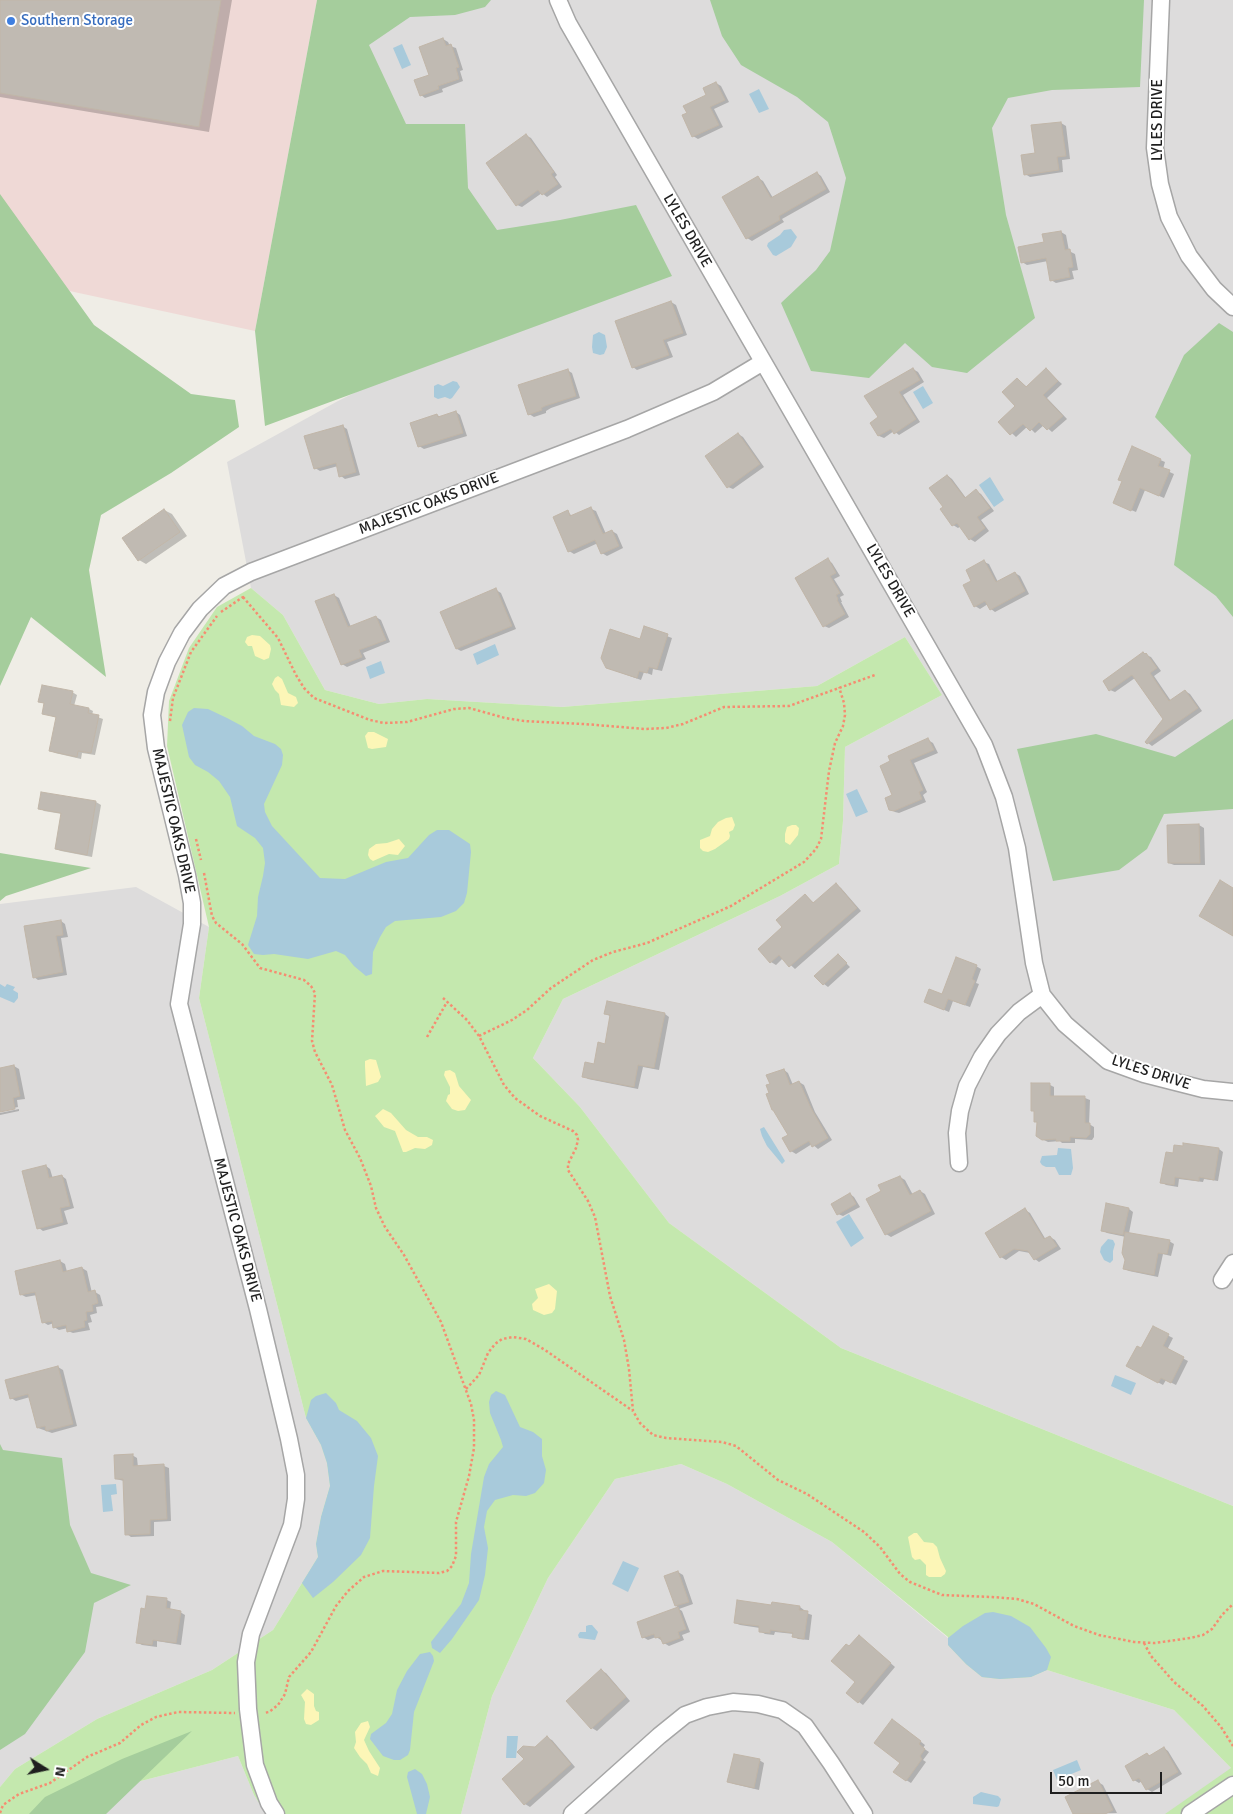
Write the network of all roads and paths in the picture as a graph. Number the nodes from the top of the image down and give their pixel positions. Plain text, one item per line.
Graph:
1 (558, 0) edge
2 (1161, 0) edge
3 (1233, 307) edge
4 (763, 362) junction
5 (236, 579) junction
6 (243, 597) junction
7 (875, 675) dead end
8 (839, 688) junction
9 (170, 724) dead end
10 (194, 833) dead end
11 (201, 861) dead end
12 (203, 869) dead end
13 (1042, 995) junction
14 (443, 998) dead end
15 (447, 1002) junction
16 (479, 1036) junction
17 (427, 1037) dead end
18 (1233, 1092) edge
19 (959, 1162) dead end
20 (1233, 1263) edge
21 (1222, 1280) dead end
22 (466, 1389) junction
23 (633, 1412) junction
24 (1233, 1604) edge
25 (1144, 1643) junction
26 (236, 1713) dead end
27 (262, 1713) dead end
28 (1233, 1746) edge
29 (1233, 1785) edge
30 (0, 1813) edge
31 (276, 1814) edge
32 (572, 1814) edge
33 (864, 1814) edge
34 (1190, 1814) edge

1 - 4 street, LYLES DRIVE
2 - 3 street, LYLES DRIVE
4 - 5 street, MAJESTIC OAKS DRIVE
4 - 13 street, LYLES DRIVE
5 - 6 path
5 - 31 street, MAJESTIC OAKS DRIVE
6 - 8 path
6 - 9 path
7 - 8 path
8 - 16 path
10 - 11 path
12 - 22 path
13 - 18 street, LYLES DRIVE
13 - 19 street
14 - 15 path
15 - 16 path
15 - 17 path
16 - 23 path
20 - 21 street
22 - 23 path
22 - 27 path
23 - 25 path
24 - 25 path
25 - 28 path
26 - 30 path
29 - 34 street
32 - 33 street

